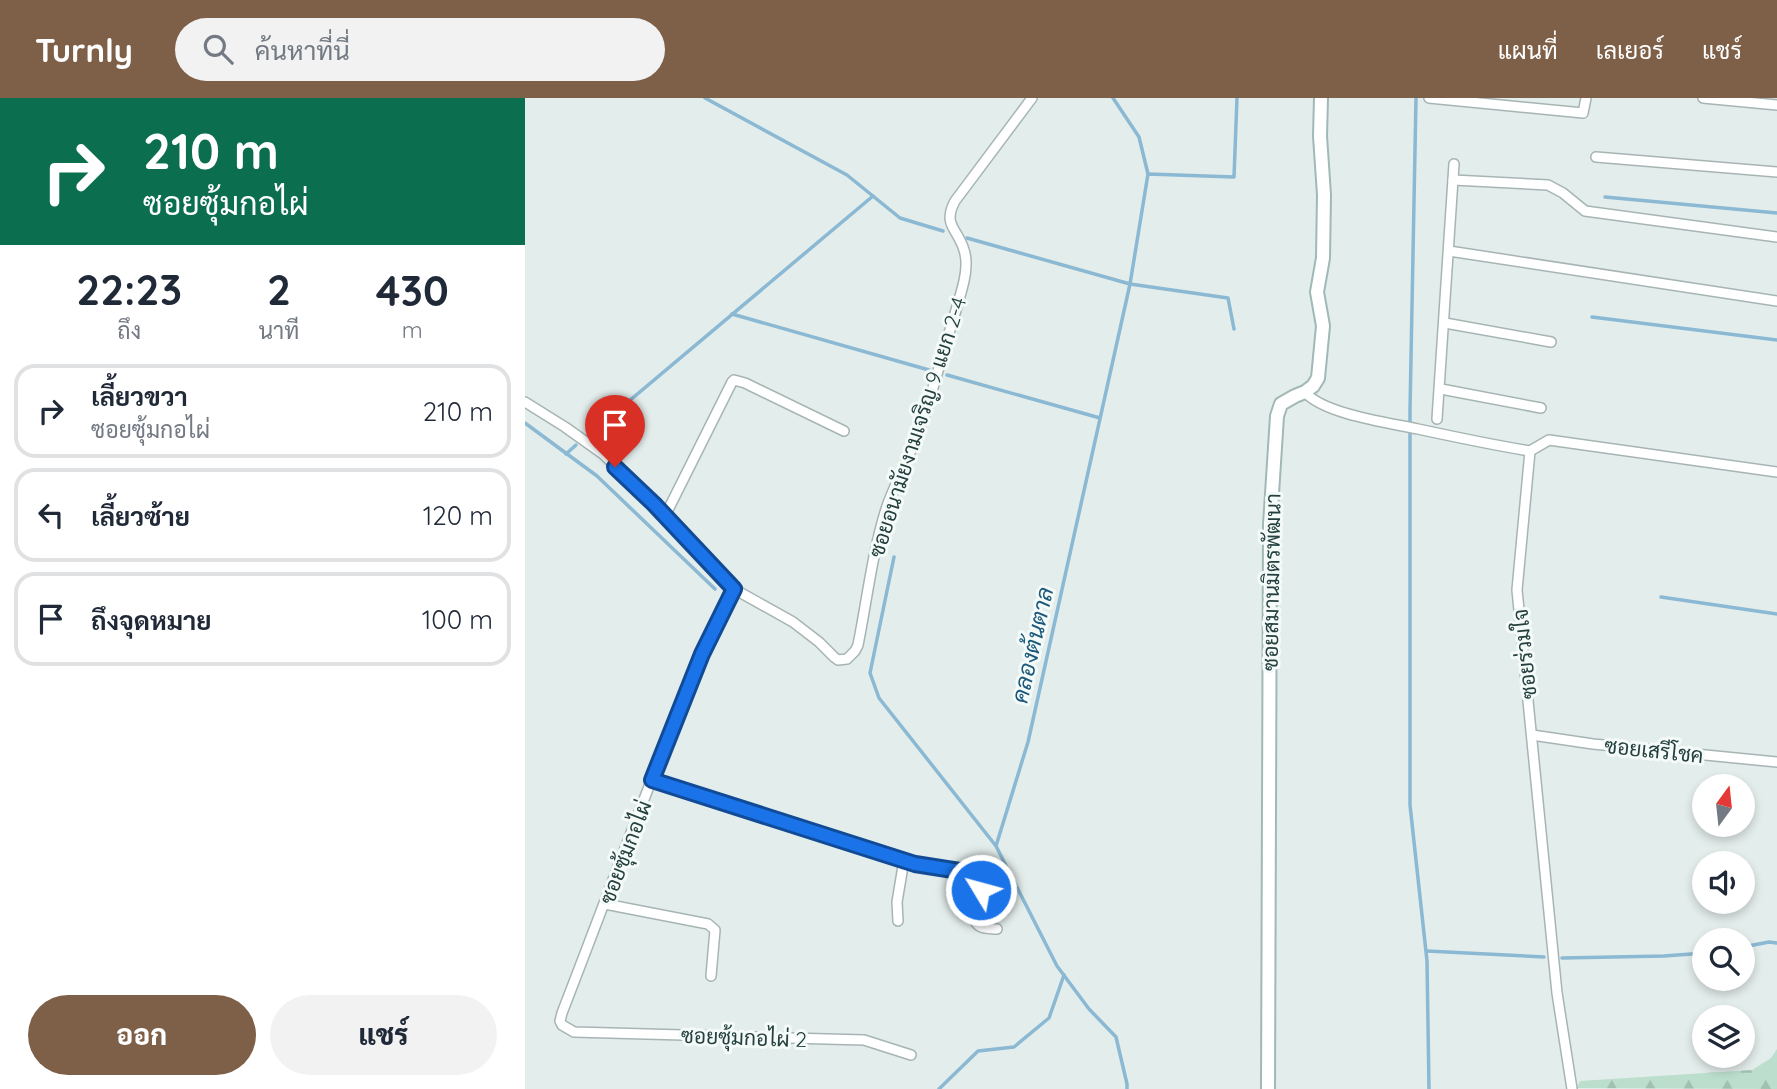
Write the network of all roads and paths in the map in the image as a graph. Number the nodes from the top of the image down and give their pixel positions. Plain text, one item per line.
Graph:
1 (1032, 98) edge
2 (1321, 98) edge
3 (1429, 98) edge
4 (1586, 98) edge
5 (1703, 98) edge
6 (1777, 105) edge
7 (1596, 158) dead end
8 (1454, 164) dead end
9 (1777, 172) edge
10 (1453, 180) junction
11 (1777, 237) edge
12 (1449, 251) junction
13 (1777, 301) edge
14 (1444, 323) junction
15 (1551, 342) dead end
16 (1441, 389) junction
17 (1305, 392) junction
18 (525, 402) edge
19 (1541, 408) dead end
20 (1437, 419) dead end
21 (844, 431) dead end
22 (1531, 451) junction
23 (1777, 471) edge
24 (665, 516) junction
25 (734, 589) junction
26 (1532, 735) junction
27 (1777, 762) edge
28 (652, 780) junction
29 (904, 860) junction
30 (605, 904) junction
31 (898, 921) dead end
32 (997, 929) dead end
33 (712, 976) dead end
34 (574, 1032) joint
35 (911, 1055) dead end
36 (1268, 1089) edge
37 (1572, 1089) edge

1 - 25 street, ซอยอนามัยงามเจริญ 9 แยก 2-4
2 - 17 street, ซอยสมานมิตรพัฒนา
3 - 4 street
5 - 6 street
7 - 9 street
8 - 10 street
10 - 11 street
10 - 12 street
12 - 13 street
12 - 14 street
14 - 15 street
14 - 16 street
16 - 19 street
16 - 20 street
17 - 22 street
17 - 36 street, ซอยสมานมิตรพัฒนา
18 - 24 street, ซอยอนามัยงามเจริญ 9 แยก 2-4
21 - 24 street
22 - 23 street
22 - 26 street, ซอยร่วมใจ
24 - 25 street, ซอยอนามัยงามเจริญ 9 แยก 2-4
25 - 28 street, ซอยซุ้มกอไผ่
26 - 27 street, ซอยเสรีโชค
26 - 37 street, ซอยร่วมใจ
28 - 29 street
28 - 30 street, ซอยซุ้มกอไผ่
29 - 31 street
29 - 32 street
30 - 33 street
30 - 34 street, ซอยซุ้มกอไผ่
34 - 35 street, ซอยซุ้มกอไผ่ 2

